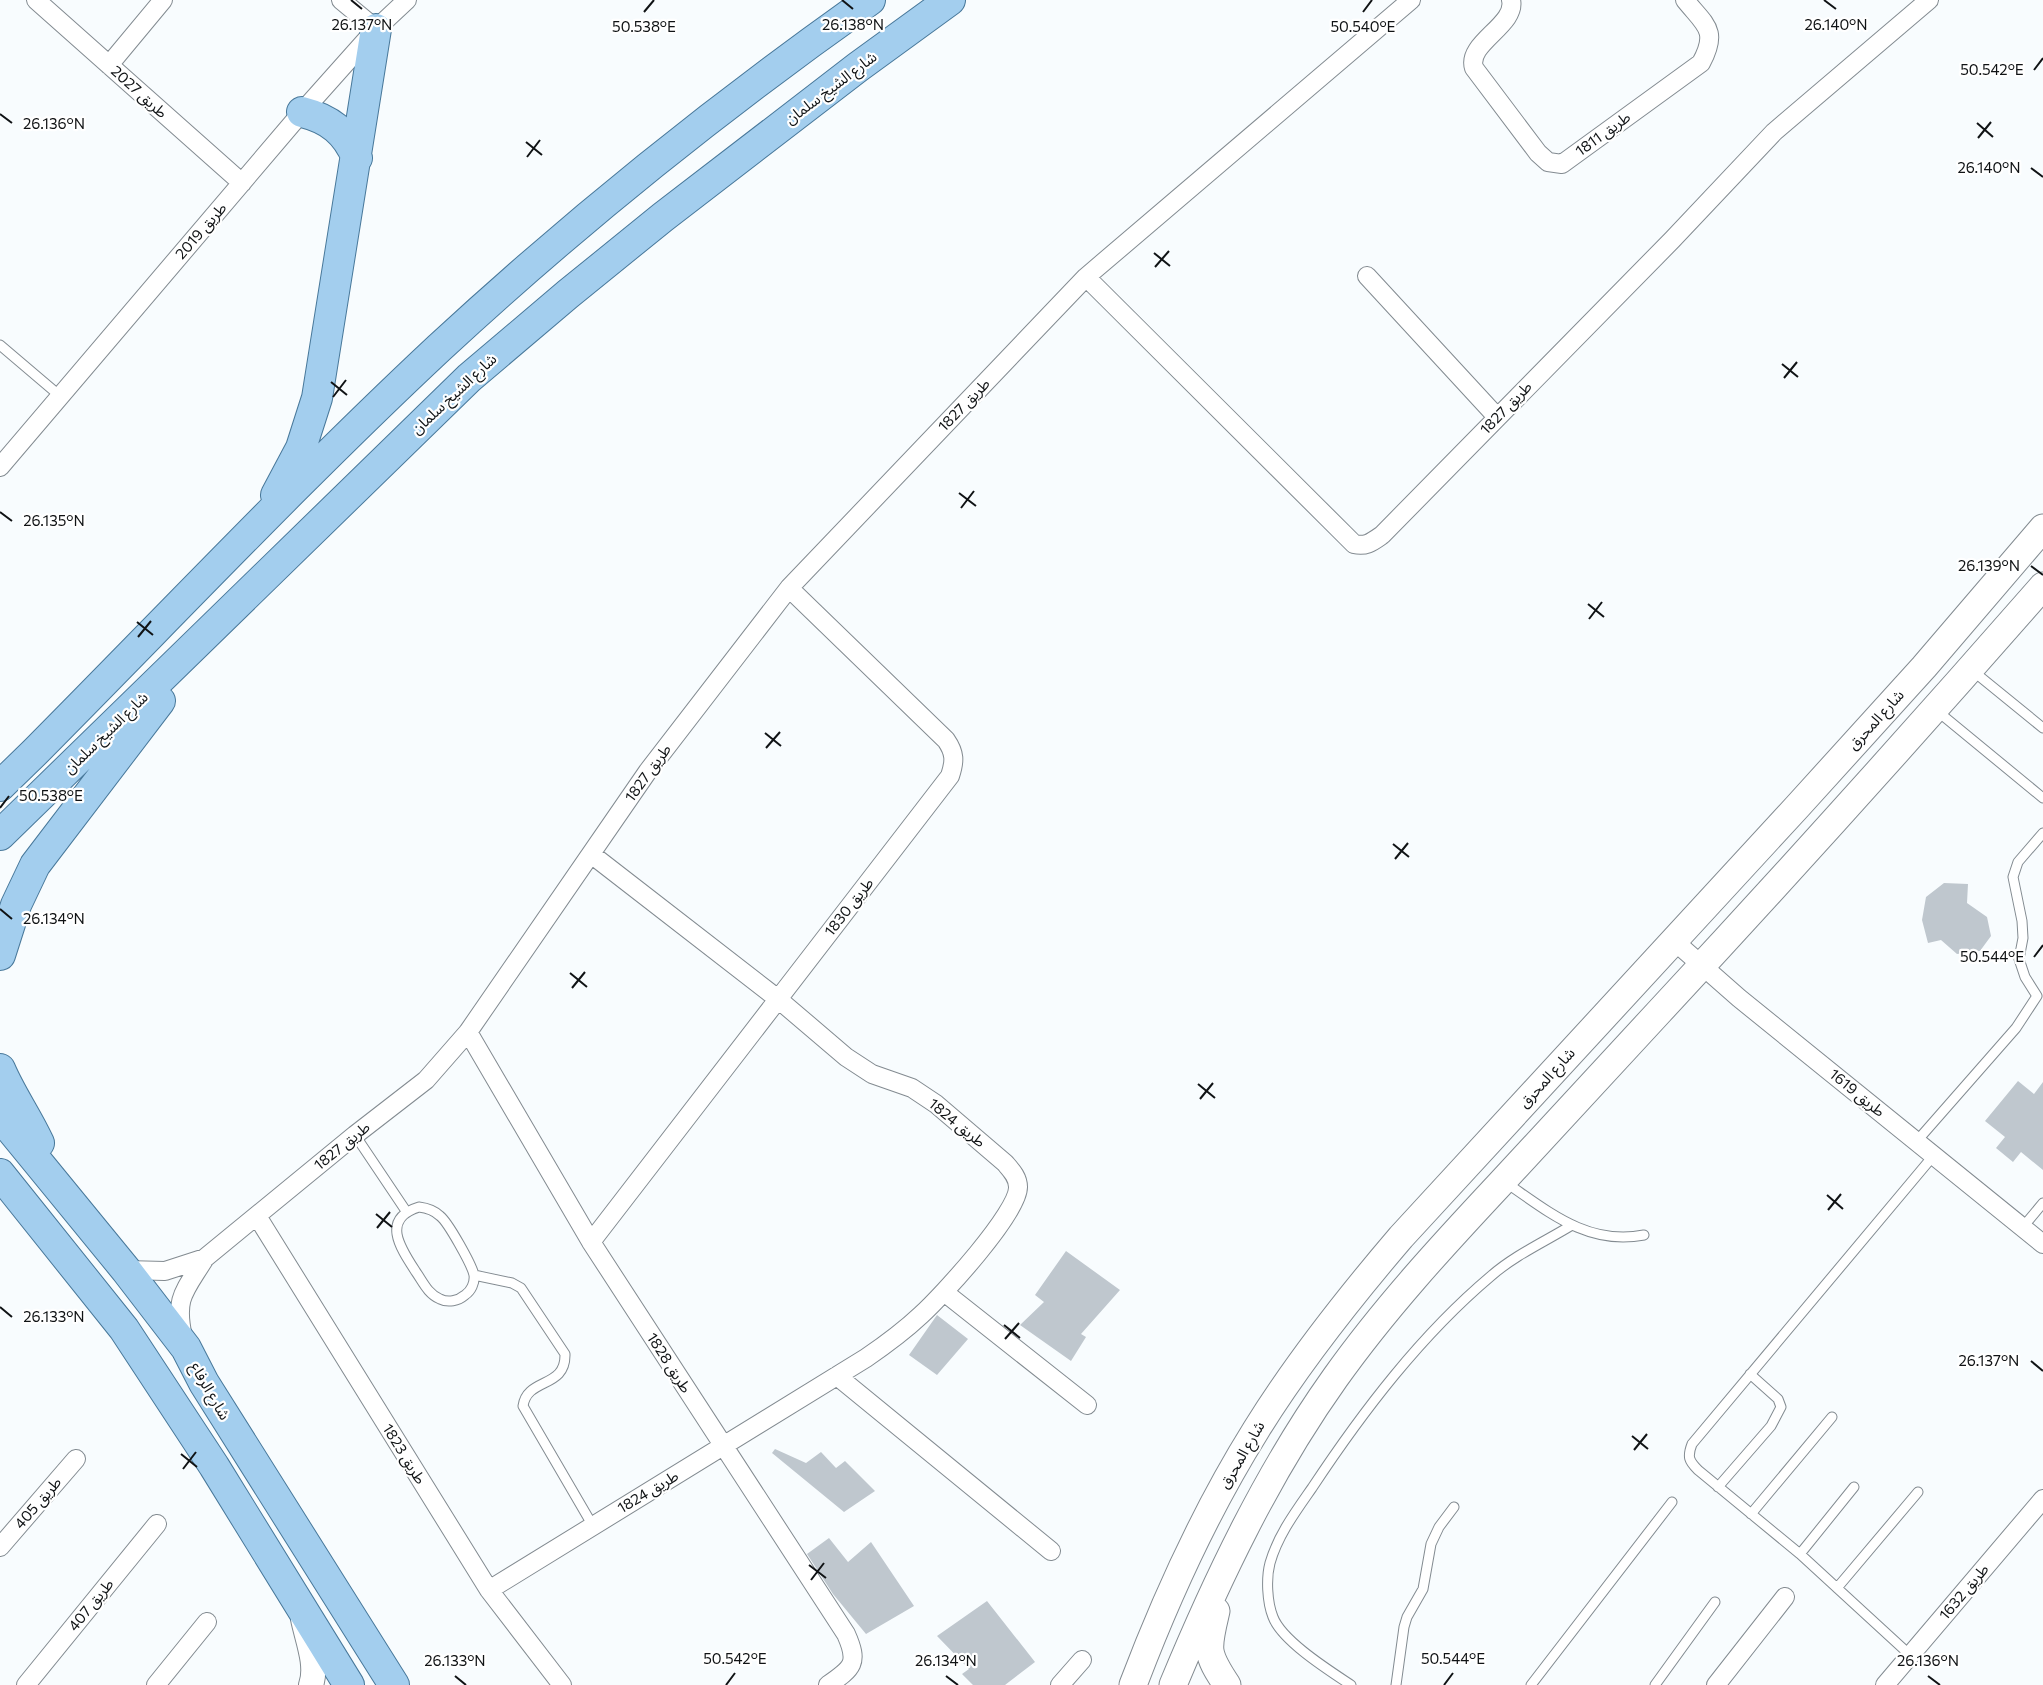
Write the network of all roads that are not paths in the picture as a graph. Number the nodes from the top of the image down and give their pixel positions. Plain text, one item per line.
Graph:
1 (36, 0) edge
2 (163, 0) edge
3 (341, 0) edge
4 (407, 0) edge
5 (870, 0) edge
6 (950, 0) edge
7 (1411, 0) edge
8 (1511, 0) edge
9 (1684, 0) edge
10 (1929, 0) edge
11 (376, 28) junction
12 (109, 65) junction
13 (302, 112) junction
14 (357, 158) junction
15 (242, 183) junction
16 (1367, 276) dead end
17 (1086, 277) junction
18 (0, 345) edge
19 (60, 396) junction
20 (1497, 417) junction
21 (0, 467) edge
22 (259, 525) junction
23 (2043, 528) edge
24 (2043, 586) edge
25 (789, 588) junction
26 (221, 621) junction
27 (1924, 667) junction
28 (1971, 669) junction
29 (1942, 700) junction
30 (2043, 728) edge
31 (35, 752) junction
32 (0, 778) edge
33 (0, 786) edge
34 (2043, 798) edge
35 (2043, 833) edge
36 (0, 835) edge
37 (591, 854) junction
38 (1673, 940) junction
39 (0, 955) edge
40 (1702, 965) junction
41 (778, 999) junction
42 (2040, 999) edge
43 (468, 1032) junction
44 (0, 1070) edge
45 (0, 1116) edge
46 (355, 1135) junction
47 (1916, 1142) junction
48 (1934, 1155) junction
49 (0, 1174) edge
50 (1503, 1181) junction
51 (60, 1189) junction
52 (2043, 1203) edge
53 (406, 1211) junction
54 (257, 1216) junction
55 (1572, 1225) junction
56 (2023, 1227) junction
57 (1644, 1235) dead end
58 (591, 1242) junction
59 (2043, 1244) edge
60 (205, 1258) junction
61 (126, 1270) junction
62 (474, 1275) junction
63 (944, 1292) junction
64 (186, 1348) junction
65 (1750, 1374) junction
66 (837, 1376) junction
67 (1087, 1405) dead end
68 (1832, 1417) dead end
69 (723, 1447) junction
70 (76, 1459) dead end
71 (1718, 1487) junction
72 (1854, 1487) dead end
73 (1918, 1492) dead end
74 (2043, 1499) edge
75 (1672, 1502) dead end
76 (1454, 1507) dead end
77 (1751, 1514) junction
78 (157, 1524) dead end
79 (593, 1526) junction
80 (0, 1547) edge
81 (1052, 1551) dead end
82 (1800, 1554) junction
83 (1229, 1558) junction
84 (1837, 1588) junction
85 (489, 1590) junction
86 (1785, 1597) dead end
87 (1715, 1602) dead end
88 (300, 1608) junction
89 (207, 1622) dead end
90 (1910, 1655) junction
91 (1082, 1660) dead end
92 (1138, 1684) edge
93 (26, 1685) edge
94 (156, 1685) edge
95 (311, 1685) edge
96 (349, 1685) edge
97 (394, 1685) edge
98 (562, 1685) edge
99 (828, 1685) edge
100 (1060, 1685) edge
101 (1173, 1685) edge
102 (1227, 1685) edge
103 (1352, 1685) edge
104 (1396, 1685) edge
105 (1531, 1685) edge
106 (1655, 1685) edge
107 (1716, 1685) edge
108 (1885, 1685) edge

1 - 12 street, طريق 2027
2 - 12 street
3 - 11 street
4 - 11 street, طريق 2019
5 - 22 main road
6 - 26 main road, شارع الشيخ سلمان
7 - 17 street, طريق 1827
8 - 9 street, طريق 1811
10 - 20 street, طريق 1827
11 - 13 street, طريق 2019
11 - 14 main road
12 - 15 street, طريق 2027
13 - 14 main road
13 - 15 street, طريق 2019
14 - 22 main road
15 - 19 street, طريق 2019
16 - 20 street
17 - 20 street, طريق 1827
17 - 25 street, طريق 1827
18 - 19 lane
19 - 21 street, طريق 2019
22 - 31 main road
23 - 27 main road, شارع المحرق
24 - 28 main road
25 - 37 street, طريق 1827
25 - 41 street, طريق 1830
26 - 36 main road, شارع الشيخ سلمان
26 - 39 main road
27 - 29 main road
27 - 38 main road, شارع المحرق
28 - 29 main road
28 - 30 lane
29 - 34 lane
29 - 40 main road
31 - 32 main road
31 - 33 main road
35 - 42 lane
37 - 41 street, طريق 1824
37 - 43 street, طريق 1827
38 - 40 street, طريق 1619
38 - 92 main road, شارع المحرق
40 - 47 street, طريق 1619
40 - 50 main road
41 - 58 street, طريق 1830
41 - 63 street, طريق 1824
42 - 47 lane
43 - 46 street, طريق 1827
43 - 58 street, طريق 1828
44 - 51 main road
45 - 51 main road, شارع الرفاع
46 - 53 lane
46 - 54 street, طريق 1827
47 - 48 street, طريق 1619
48 - 56 street, طريق 1619
48 - 65 lane
49 - 88 main road
50 - 55 lane
50 - 83 main road
51 - 61 main road, شارع الرفاع
52 - 56 lane
53 - 62 lane
53 - 62 lane
54 - 60 street, طريق 1827
54 - 85 street, طريق 1823
55 - 57 lane
55 - 103 lane
56 - 59 street, طريق 1619
58 - 69 street, طريق 1828
60 - 61 street, طريق 1827
60 - 64 street, طريق 1827
61 - 64 main road, شارع الرفاع
62 - 79 lane
63 - 66 street, طريق 1824
63 - 67 street
64 - 97 main road, شارع الرفاع
65 - 71 lane
65 - 71 lane
66 - 69 street, طريق 1824
66 - 81 street
68 - 77 lane
69 - 79 street, طريق 1824
69 - 99 street, طريق 1828
70 - 80 street, طريق 405
71 - 77 lane
72 - 82 lane
73 - 84 lane
74 - 90 street, طريق 1632
75 - 105 lane
76 - 104 lane
77 - 82 lane
78 - 93 street, طريق 407
79 - 85 street, طريق 1824
82 - 84 lane
83 - 101 main road
83 - 102 main road
84 - 90 lane
85 - 98 street, طريق 1823
86 - 107 street
87 - 106 lane
88 - 95 street
88 - 96 main road
89 - 94 street
90 - 108 street, طريق 1632
91 - 100 street

